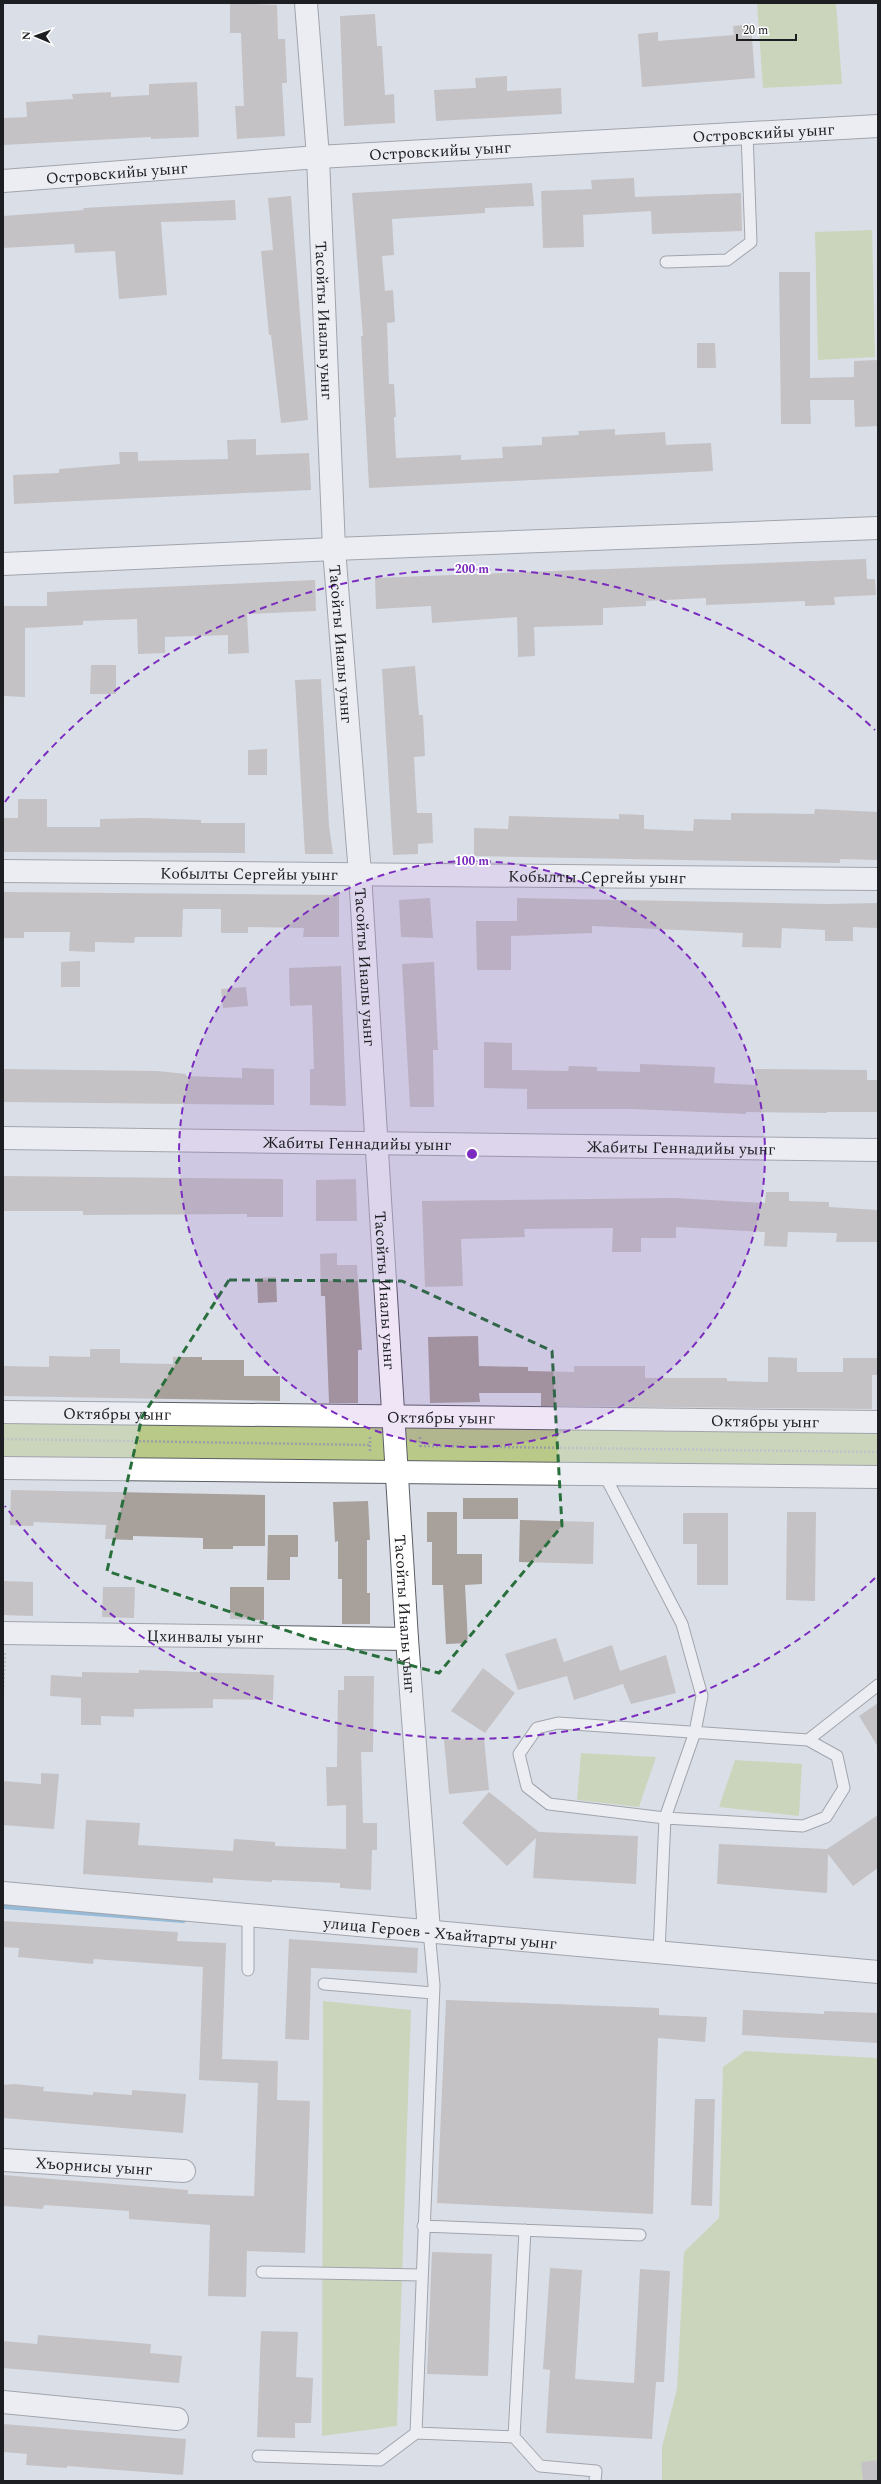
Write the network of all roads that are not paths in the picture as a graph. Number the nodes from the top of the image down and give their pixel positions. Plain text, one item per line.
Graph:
1 (306, 3) edge
2 (878, 126) edge
3 (747, 133) junction
4 (318, 157) junction
5 (3, 181) edge
6 (666, 262) dead end
7 (878, 528) edge
8 (334, 549) junction
9 (3, 564) edge
10 (3, 871) edge
11 (360, 874) junction
12 (878, 879) edge
13 (3, 1138) edge
14 (377, 1142) junction
15 (878, 1150) edge
16 (3, 1412) edge
17 (394, 1416) junction
18 (878, 1422) edge
19 (3, 1468) edge
20 (397, 1472) junction
21 (604, 1474) junction
22 (878, 1477) edge
23 (4, 1633) edge
24 (407, 1639) junction
25 (878, 1685) edge
26 (695, 1732) junction
27 (808, 1740) junction
28 (665, 1818) junction
29 (3, 1893) edge
30 (248, 1915) junction
31 (429, 1931) junction
32 (659, 1952) junction
33 (248, 1970) dead end
34 (878, 1972) edge
35 (324, 1984) dead end
36 (433, 1993) junction
37 (3, 2160) edge
38 (184, 2171) dead end
39 (423, 2226) junction
40 (525, 2230) junction
41 (640, 2235) dead end
42 (262, 2272) dead end
43 (421, 2274) junction
44 (3, 2402) edge
45 (177, 2420) dead end
46 (416, 2433) junction
47 (514, 2437) junction
48 (258, 2456) dead end
49 (595, 2481) edge

1 - 4 street, Тасойты Иналы уынг
2 - 3 street, Островскийы уынг
3 - 4 street, Островскийы уынг
3 - 6 lane
4 - 5 street, Островскийы уынг
4 - 8 street, Тасойты Иналы уынг
7 - 8 street
8 - 9 street
8 - 11 street, Тасойты Иналы уынг
10 - 11 street, Кобылты Сергейы уынг
11 - 12 street, Кобылты Сергейы уынг
11 - 14 street, Тасойты Иналы уынг
13 - 14 street, Жабиты Геннадийы уынг
14 - 15 street, Жабиты Геннадийы уынг
14 - 17 street, Тасойты Иналы уынг
16 - 17 street, Октябры уынг
17 - 18 street, Октябры уынг
17 - 20 street, Тасойты Иналы уынг
19 - 20 street
20 - 21 street
20 - 24 street, Тасойты Иналы уынг
21 - 22 street
21 - 26 lane
23 - 24 street, Цхинвалы уынг
24 - 31 street, Тасойты Иналы уынг
25 - 27 lane
26 - 27 lane
26 - 28 lane
26 - 28 lane
27 - 28 lane
28 - 32 lane
29 - 30 street, улица Героев - Хъайтарты уынг
30 - 31 street, улица Героев - Хъайтарты уынг
30 - 33 lane
31 - 32 street, улица Героев - Хъайтарты уынг
31 - 36 lane
32 - 34 street, улица Героев - Хъайтарты уынг
35 - 36 lane
36 - 39 lane
37 - 38 street, Хъорнисы уынг
39 - 40 lane
39 - 43 lane
40 - 41 lane
40 - 47 lane
42 - 43 lane
43 - 46 lane
44 - 45 street
46 - 47 lane
46 - 48 lane
47 - 49 lane

